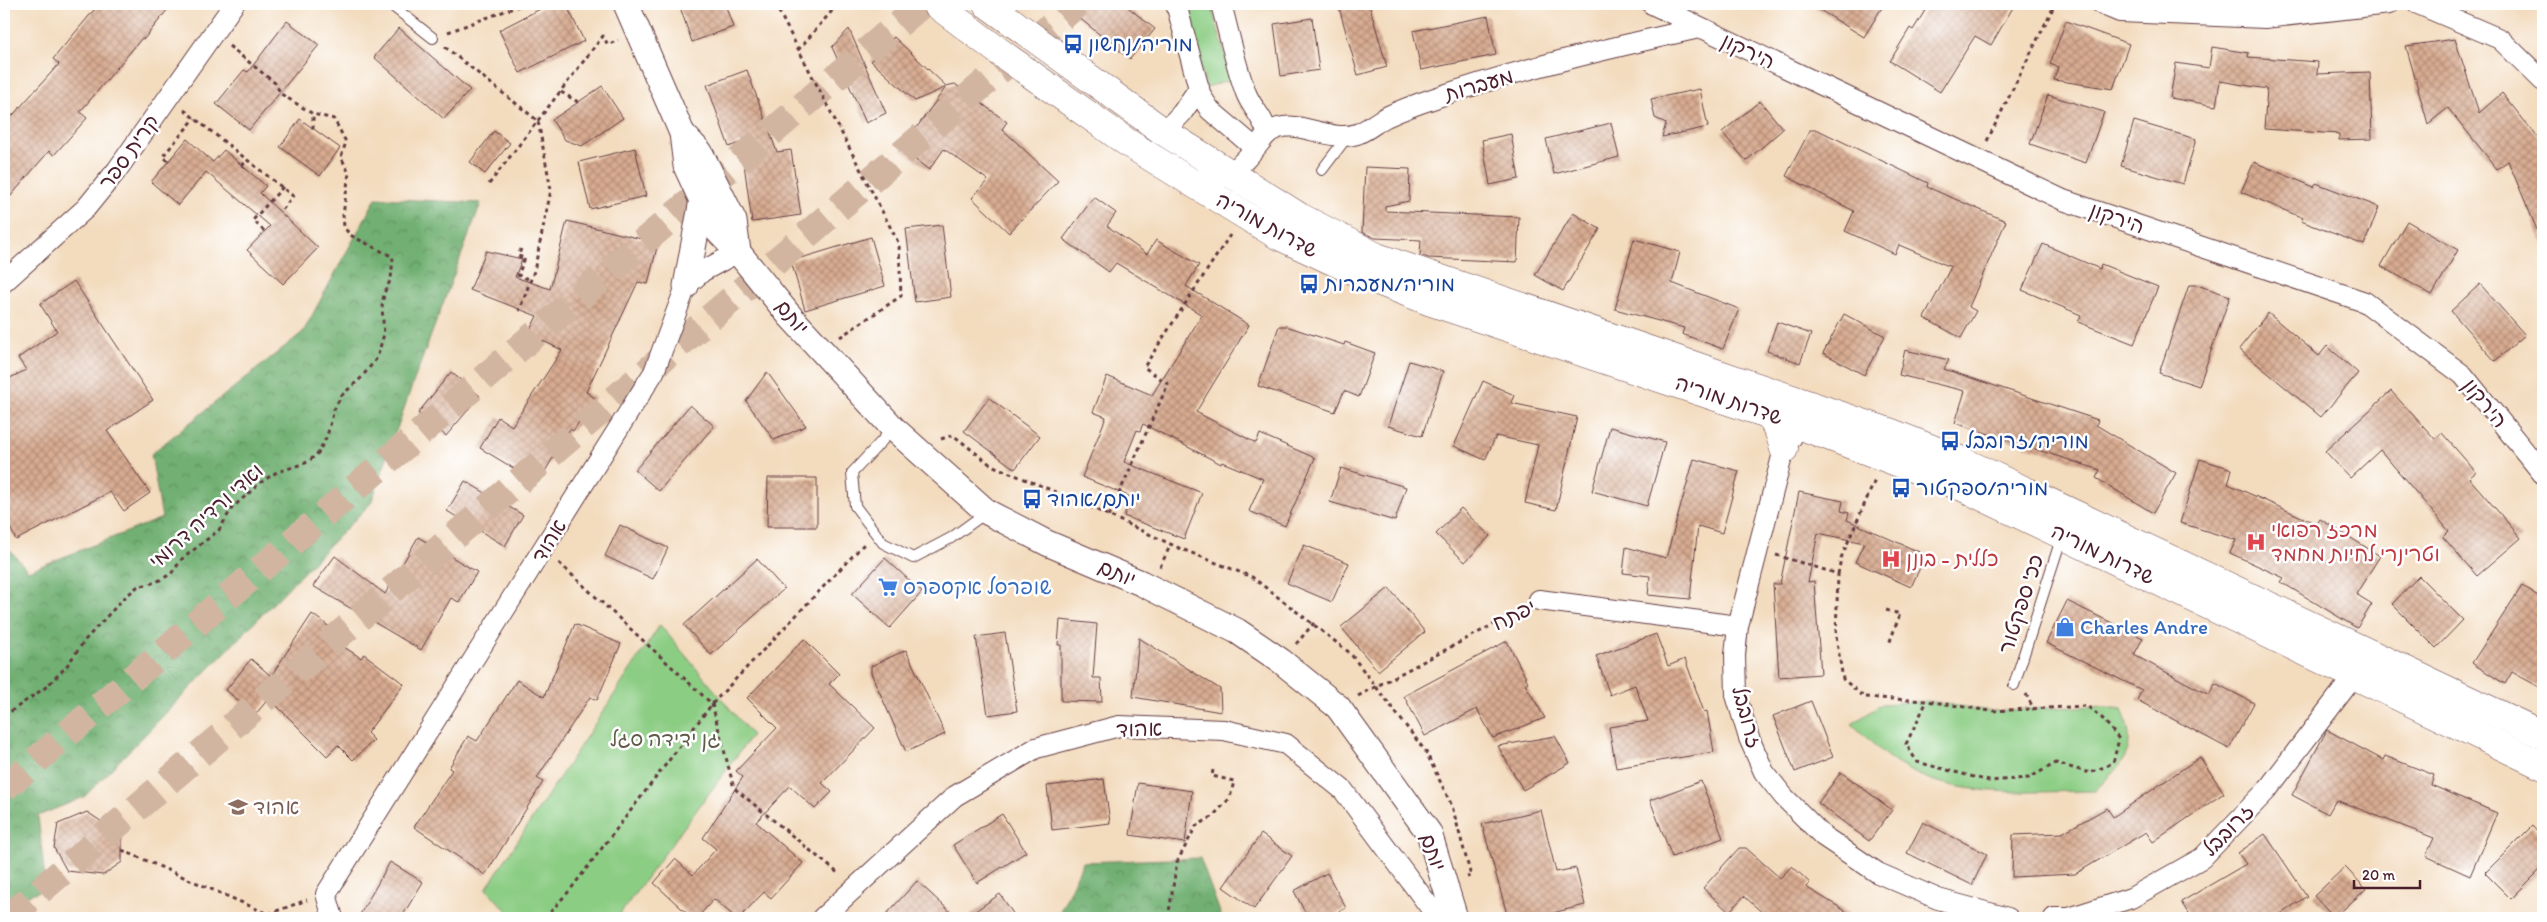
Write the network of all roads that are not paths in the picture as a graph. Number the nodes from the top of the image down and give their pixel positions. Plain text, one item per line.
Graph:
1 (234, 4) edge
2 (390, 4) edge
3 (626, 4) edge
4 (936, 4) edge
5 (987, 4) edge
6 (1176, 4) edge
7 (1221, 4) edge
8 (1652, 4) edge
9 (2100, 4) edge
10 (2389, 4) edge
11 (2418, 4) edge
12 (1699, 28) junction
13 (433, 38) road end
14 (2543, 81) edge
15 (1200, 88) junction
16 (1164, 132) junction
17 (682, 133) junction
18 (1347, 137) junction
19 (1261, 141) junction
20 (1322, 170) dead end
21 (1230, 173) junction
22 (1183, 176) junction
23 (702, 200) junction
24 (738, 252) junction
25 (4, 282) edge
26 (686, 286) junction
27 (1769, 414) junction
28 (1843, 417) junction
29 (1801, 426) junction
30 (893, 428) junction
31 (1784, 449) junction
32 (2543, 474) edge
33 (987, 512) junction
34 (2063, 535) junction
35 (1539, 600) road end
36 (1738, 626) junction
37 (2354, 676) junction
38 (2014, 685) dead end
39 (2543, 735) edge
40 (2543, 766) edge
41 (333, 918) edge
42 (822, 918) edge
43 (1438, 918) edge
44 (1455, 918) edge
45 (2008, 918) edge
46 (2054, 918) edge

1 - 25 street, קרית ספר
2 - 13 lane
3 - 17 street, יותם
4 - 22 main road, שדרות מוריה
5 - 16 main road, שדרות מוריה
6 - 15 street
7 - 19 street
8 - 12 street, הירקון
9 - 10 street
11 - 14 street
12 - 18 street, מעברות
12 - 32 street, הירקון
15 - 16 street
15 - 19 street
16 - 21 main road, שדרות מוריה
17 - 23 street, יותם
17 - 24 street, יותם
18 - 19 street, מעברות
18 - 20 lane
19 - 21 street
21 - 22 street
21 - 28 main road, שדרות מוריה
22 - 27 main road, שדרות מוריה
23 - 24 street, יותם
23 - 26 street
24 - 26 street, אהוד
24 - 30 street, יותם
26 - 41 street, אהוד
27 - 29 main road, שדרות מוריה
27 - 31 main road
28 - 29 street, זרובבל
28 - 39 main road, שדרות מוריה
29 - 31 street, זרובבל
29 - 34 main road, שדרות מוריה
30 - 33 street, יותם
30 - 33 lane
31 - 36 street, זרובבל
33 - 44 street, יותם
34 - 37 main road, שדרות מוריה
34 - 38 lane, ככ' ספקטור
35 - 36 street, יפתח
36 - 45 street, זרובבל
37 - 40 main road, שדרות מוריה
37 - 46 street, זרובבל
42 - 43 street, אהוד

